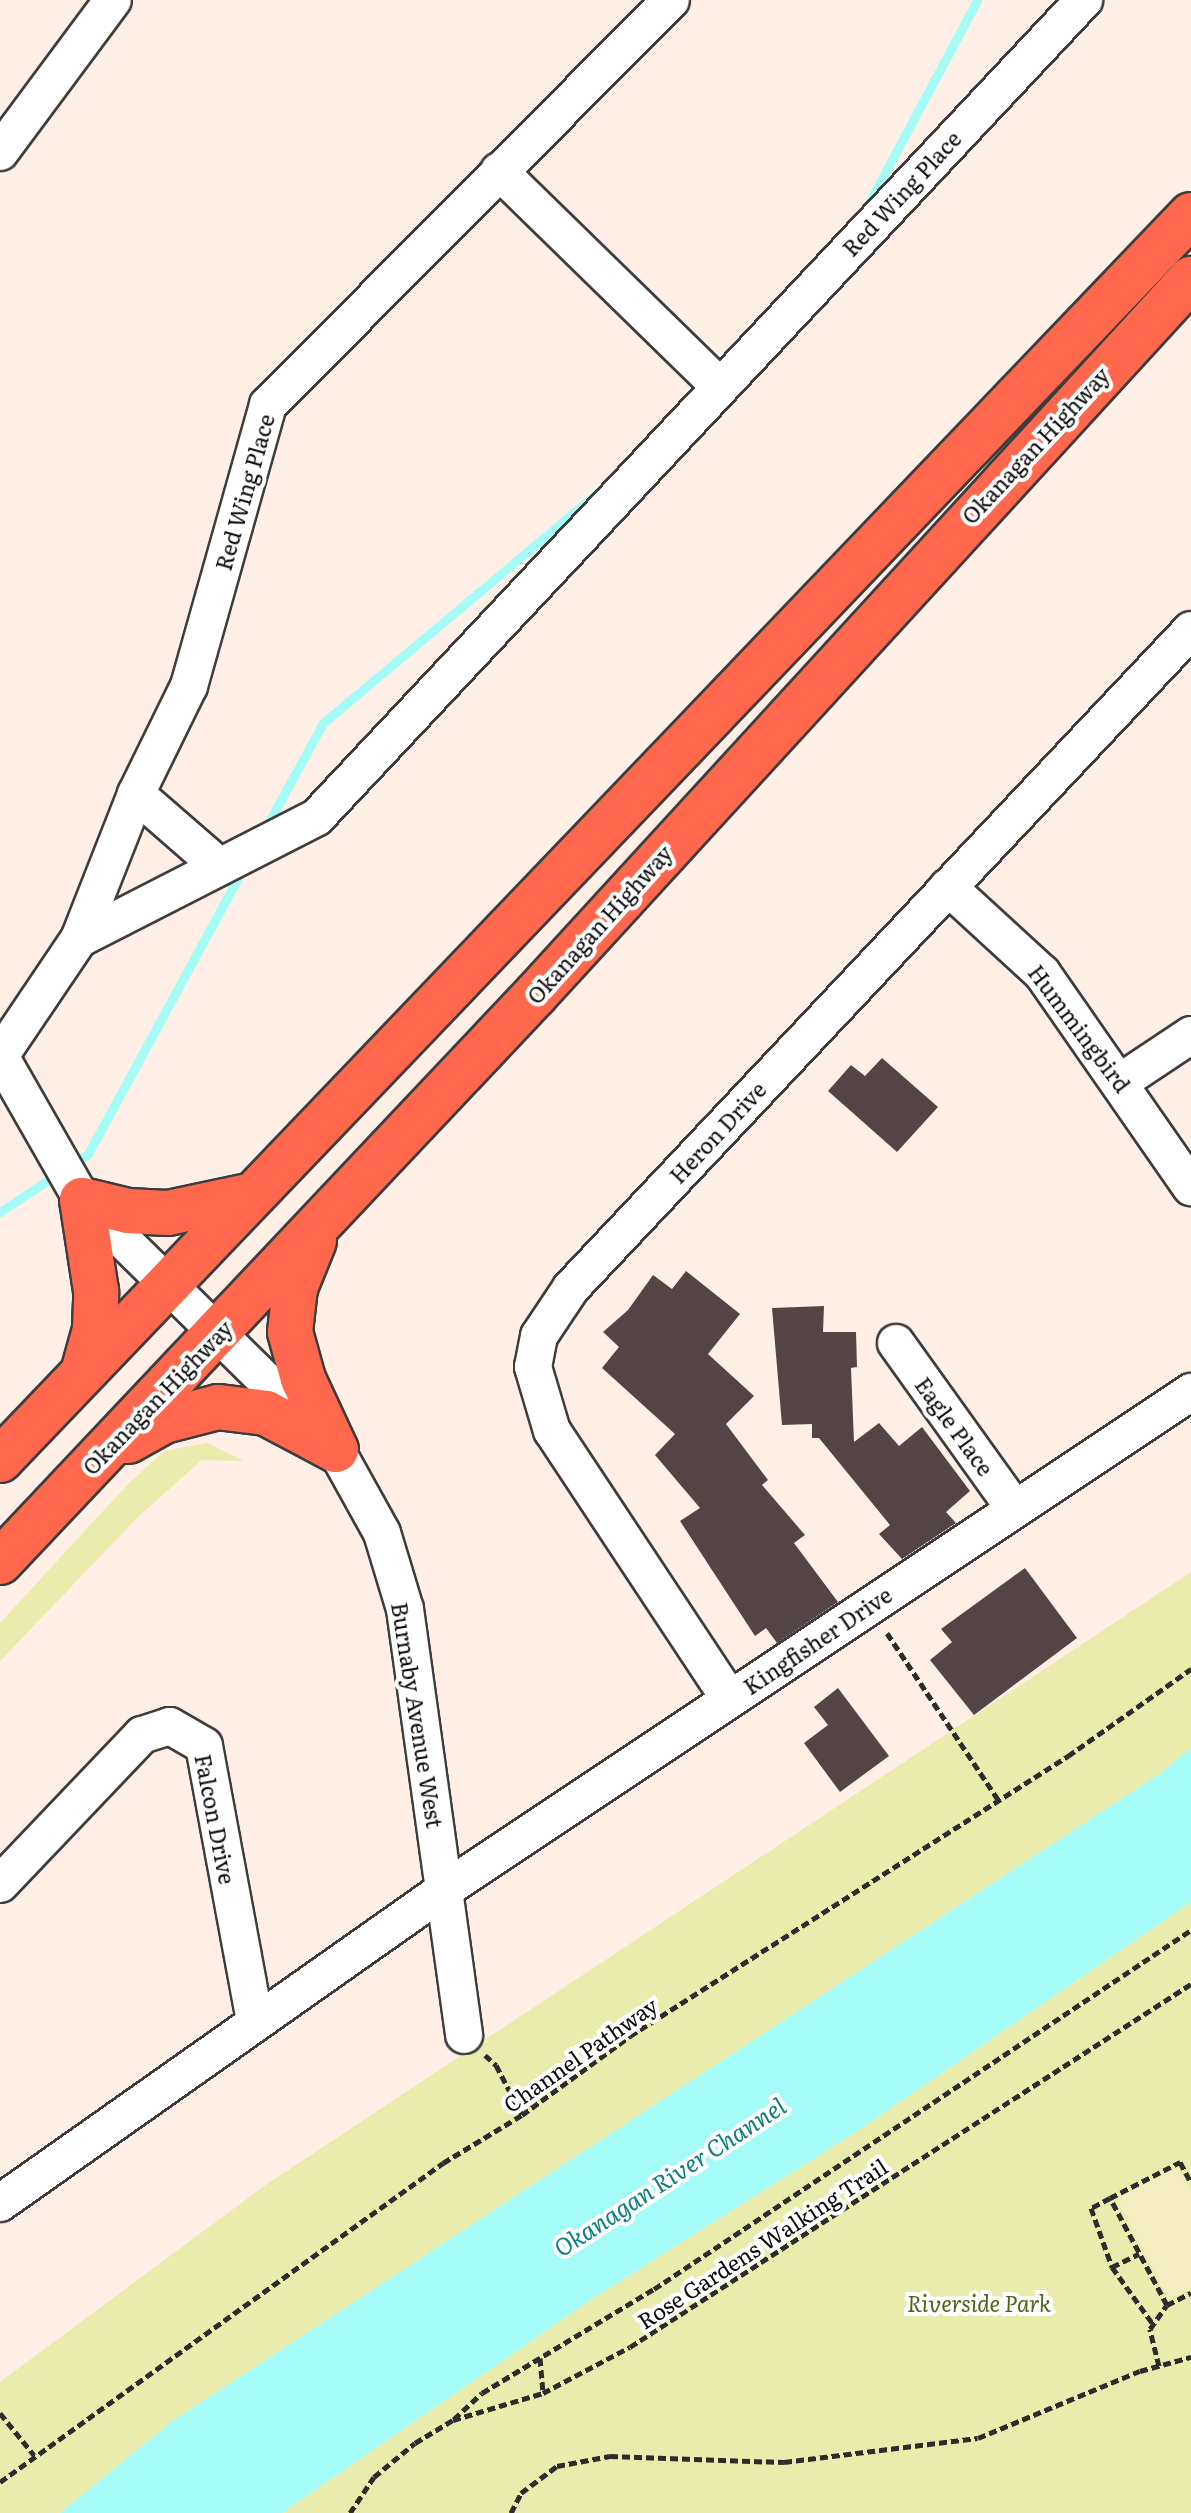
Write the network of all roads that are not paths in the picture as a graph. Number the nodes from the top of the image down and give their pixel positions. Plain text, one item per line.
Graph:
1 (113, 0) edge
2 (671, 0) edge
3 (1084, 0) edge
4 (0, 152) edge
5 (499, 171) junction
6 (1191, 215) edge
7 (1191, 279) edge
8 (718, 385) junction
9 (1191, 630) edge
10 (136, 794) junction
11 (220, 867) junction
12 (948, 887) junction
13 (79, 939) junction
14 (1191, 1035) edge
15 (0, 1056) edge
16 (1122, 1081) junction
17 (1191, 1187) edge
18 (249, 1196) junction
19 (82, 1200) junction
20 (321, 1224) junction
21 (165, 1283) junction
22 (218, 1333) junction
23 (896, 1343) dead end
24 (83, 1371) junction
25 (1191, 1392) edge
26 (336, 1450) junction
27 (101, 1456) junction
28 (0, 1460) edge
29 (1015, 1509) junction
30 (0, 1562) edge
31 (729, 1698) junction
32 (0, 1884) edge
33 (444, 1890) junction
34 (255, 2020) junction
35 (464, 2035) road end
36 (0, 2203) edge

1 - 4 street
2 - 5 street, Red Wing Place
3 - 8 street, Red Wing Place
5 - 8 street
5 - 10 street, Red Wing Place
6 - 18 highway, Okanagan Highway
7 - 20 highway, Okanagan Highway
8 - 11 street, Red Wing Place
9 - 12 street, Heron Drive
10 - 11 street
10 - 13 street, Red Wing Place
11 - 13 street, Red Wing Place
12 - 16 street, Hummingbird
12 - 31 street, Heron Drive
13 - 15 street
14 - 16 street
15 - 19 street, Burnaby Avenue West
16 - 17 street, Hummingbird
18 - 19 highway
18 - 21 highway, Okanagan Highway
19 - 21 street, Burnaby Avenue West
19 - 24 highway
20 - 22 highway, Okanagan Highway
20 - 26 highway
21 - 22 street, Burnaby Avenue West
21 - 24 highway, Okanagan Highway
22 - 26 street, Burnaby Avenue West
22 - 27 highway, Okanagan Highway
23 - 29 street, Eagle Place
24 - 28 highway, Okanagan Highway
25 - 29 street, Kingfisher Drive
26 - 27 highway
26 - 33 street, Burnaby Avenue West
27 - 30 highway, Okanagan Highway
29 - 31 street, Kingfisher Drive
31 - 33 street, Kingfisher Drive
32 - 34 street, Falcon Drive
33 - 34 street
33 - 35 street, Burnaby Avenue West
34 - 36 street

